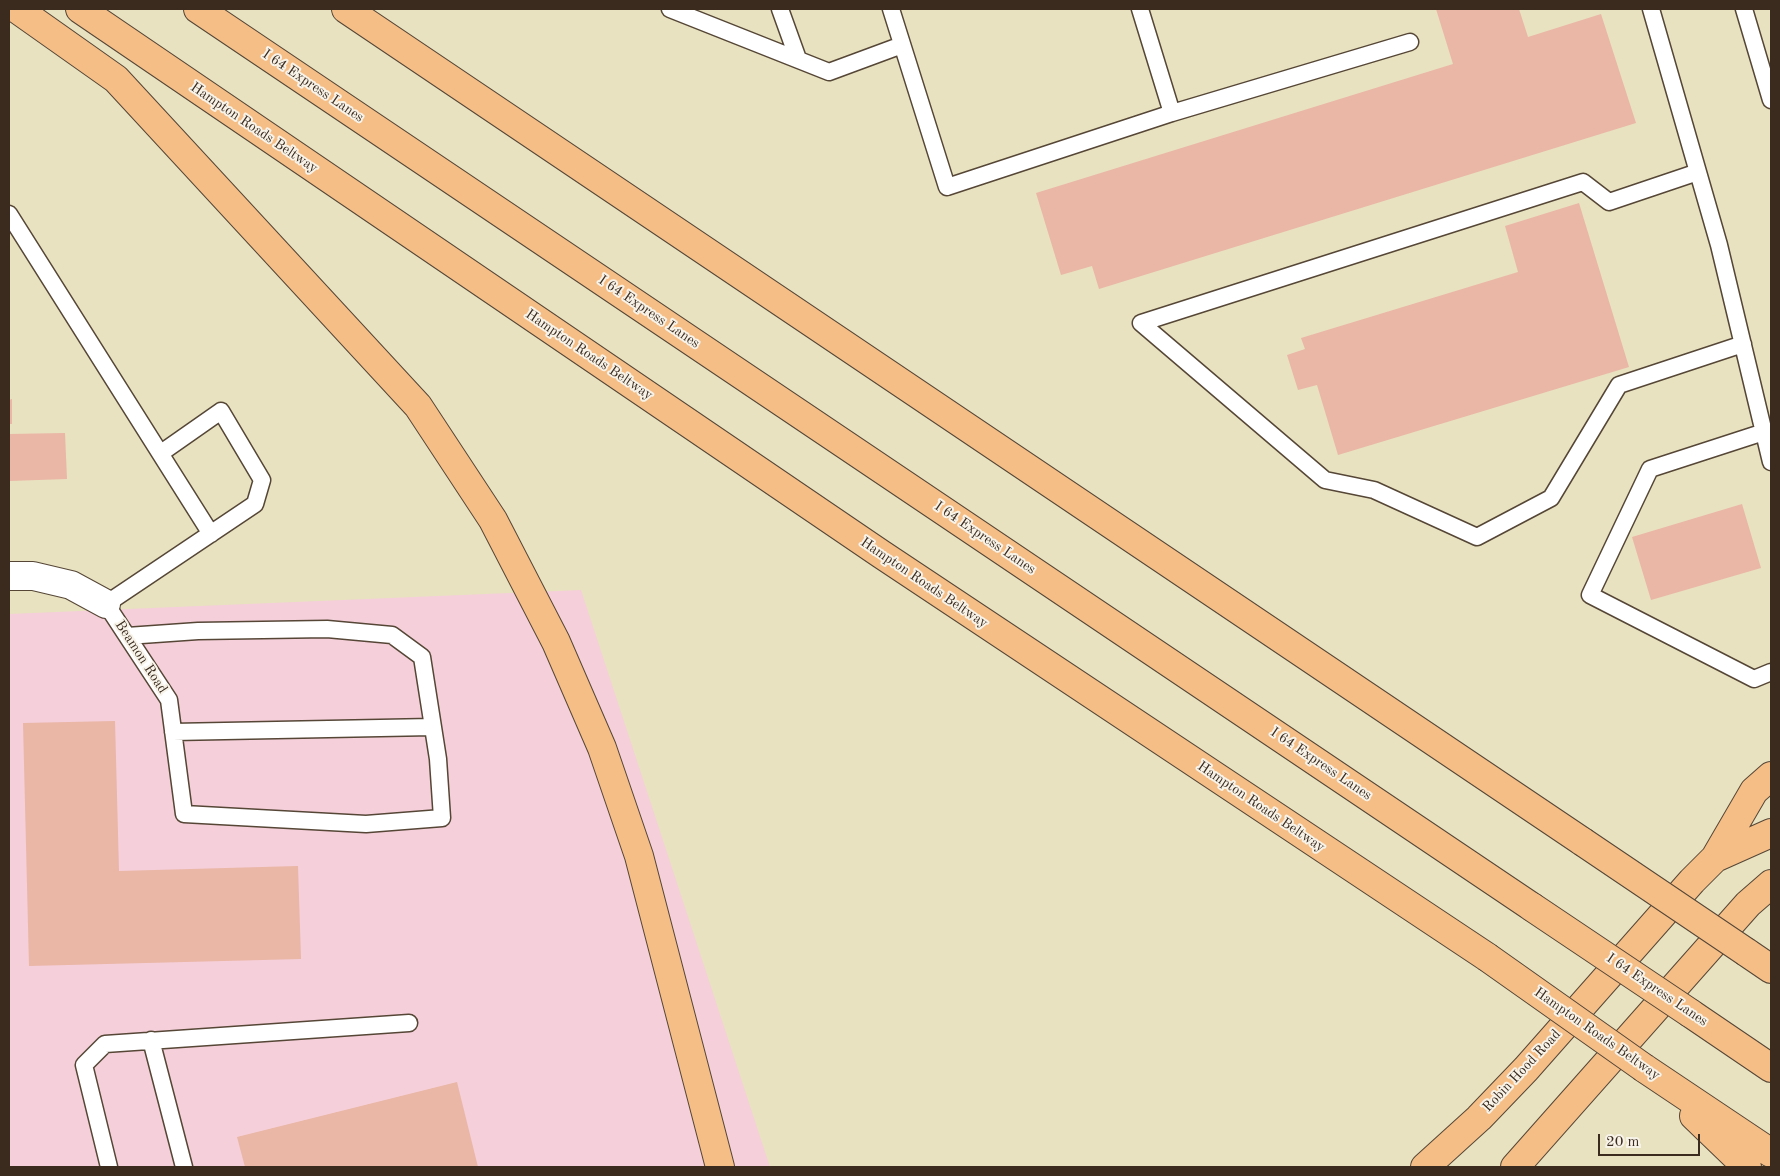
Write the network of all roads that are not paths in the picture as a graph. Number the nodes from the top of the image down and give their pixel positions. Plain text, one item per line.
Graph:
1 (17, 9) edge
2 (80, 9) edge
3 (198, 9) edge
4 (346, 9) edge
5 (670, 9) edge
6 (780, 9) edge
7 (891, 9) edge
8 (1140, 9) edge
9 (1651, 9) edge
10 (1744, 9) edge
11 (1410, 42) dead end
12 (902, 45) junction
13 (798, 59) junction
14 (1771, 100) edge
15 (1172, 113) junction
16 (1698, 172) junction
17 (9, 214) edge
18 (1743, 344) junction
19 (1764, 432) junction
20 (161, 453) junction
21 (1771, 462) edge
22 (211, 534) junction
23 (9, 576) edge
24 (106, 604) junction
25 (128, 636) junction
26 (1771, 672) edge
27 (432, 727) junction
28 (173, 732) junction
29 (1771, 776) edge
30 (1771, 833) edge
31 (1715, 858) junction
32 (1771, 884) edge
33 (1771, 969) edge
34 (409, 1023) dead end
35 (151, 1040) junction
36 (1644, 1068) junction
37 (1771, 1068) edge
38 (1771, 1153) edge
39 (109, 1167) edge
40 (184, 1167) edge
41 (720, 1167) edge
42 (1424, 1167) edge
43 (1515, 1167) edge
44 (1747, 1167) edge

1 - 41 main road
2 - 36 main road, Hampton Roads Beltway, bridge
3 - 37 main road, I 64 Express Lanes, bridge
4 - 33 main road, bridge
5 - 13 lane
6 - 13 lane
7 - 12 lane
8 - 15 lane
9 - 16 lane
10 - 14 lane
11 - 15 lane
12 - 13 lane
12 - 15 lane
16 - 18 lane
16 - 18 lane
17 - 20 lane
18 - 19 lane
19 - 21 lane
19 - 26 lane
20 - 22 lane
20 - 22 lane
22 - 24 lane
23 - 24 street, Beamon Road
24 - 25 lane, Beamon Road
25 - 27 lane
25 - 28 lane, Beamon Road
27 - 28 lane
27 - 28 lane, Beamon Road
29 - 31 main road, Robin Hood Road
30 - 31 main road, Robin Hood Road
31 - 42 main road, Robin Hood Road
32 - 43 main road
34 - 35 lane
35 - 39 lane
35 - 40 lane
36 - 38 main road, Hampton Roads Beltway
36 - 44 main road

